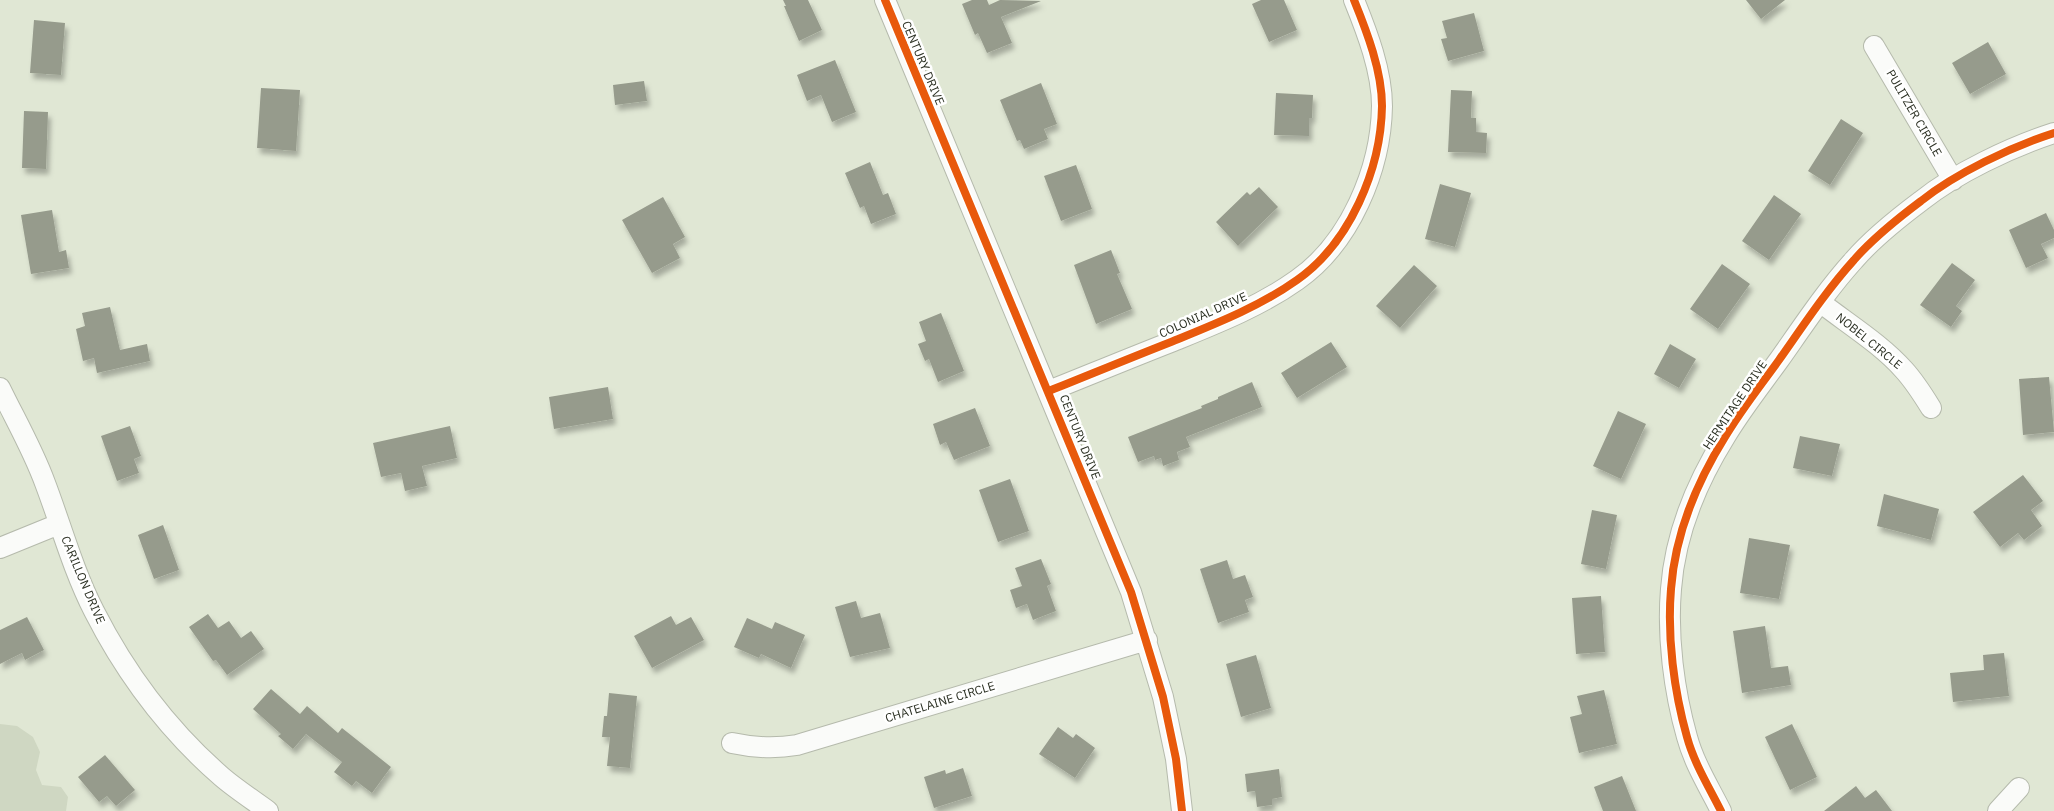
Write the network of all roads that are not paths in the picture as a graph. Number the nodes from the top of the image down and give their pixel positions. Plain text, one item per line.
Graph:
1 (885, 0) edge
2 (1354, 0) edge
3 (1874, 46) dead end
4 (2054, 133) edge
5 (1953, 180) junction
6 (1820, 302) junction
7 (0, 388) edge
8 (1048, 391) junction
9 (1931, 408) dead end
10 (59, 524) junction
11 (0, 548) edge
12 (1147, 640) junction
13 (732, 743) dead end
14 (2019, 788) dead end
15 (268, 811) edge
16 (1182, 811) edge
17 (1721, 811) edge
18 (1998, 811) edge

1 - 8 street, CENTURY DRIVE
2 - 8 street, COLONIAL DRIVE
3 - 5 street, PULITZER CIRCLE
4 - 5 street, HERMITAGE DRIVE
5 - 6 street, HERMITAGE DRIVE
6 - 9 street, NOBEL CIRCLE
6 - 17 street, HERMITAGE DRIVE
7 - 10 street, CARILLON DRIVE
8 - 12 street, CENTURY DRIVE
10 - 11 street
10 - 15 street, CARILLON DRIVE
12 - 13 street, CHATELAINE CIRCLE
12 - 16 street, CENTURY DRIVE
14 - 18 street

